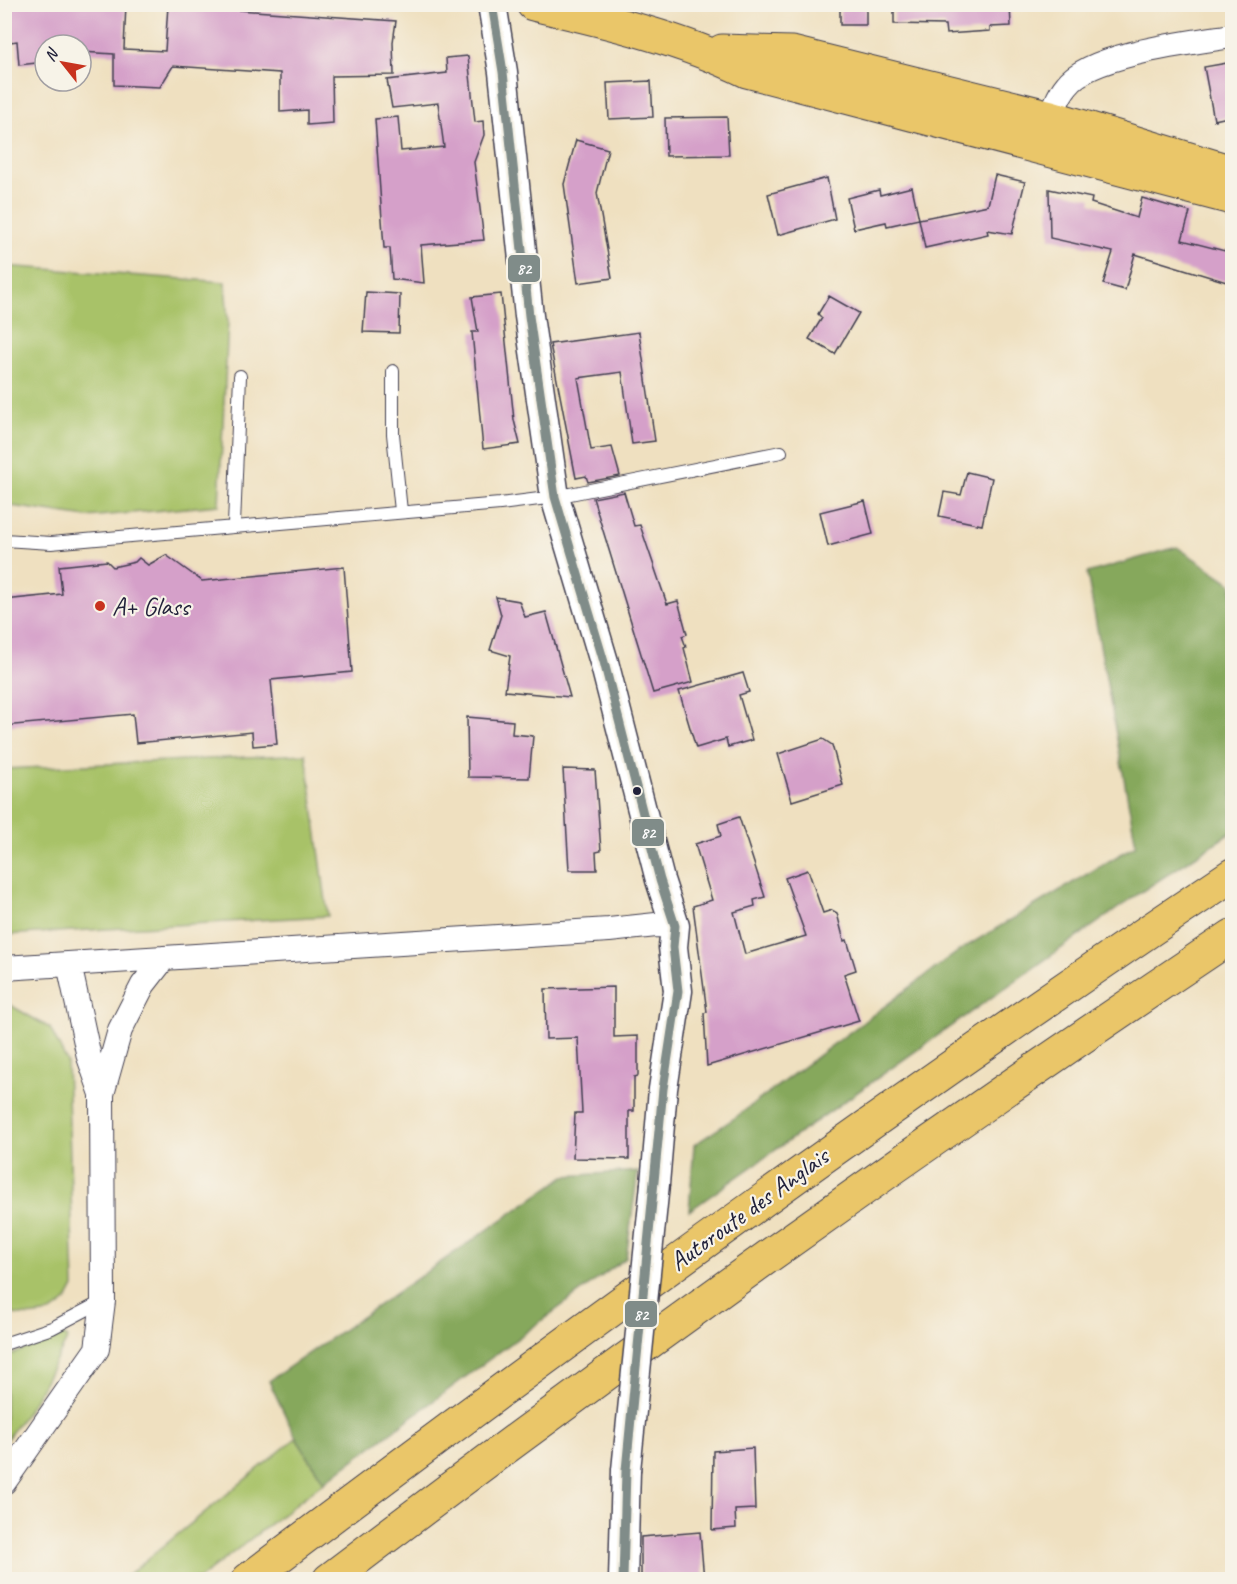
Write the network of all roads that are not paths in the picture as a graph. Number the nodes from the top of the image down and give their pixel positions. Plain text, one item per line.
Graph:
1 (492, 4) edge
2 (532, 4) edge
3 (1233, 36) edge
4 (1046, 132) junction
5 (1233, 172) edge
6 (1233, 198) edge
7 (393, 371) dead end
8 (240, 376) dead end
9 (781, 452) dead end
10 (555, 497) junction
11 (401, 511) junction
12 (234, 525) junction
13 (4, 540) edge
14 (1233, 875) edge
15 (675, 926) junction
16 (1233, 936) edge
17 (165, 958) junction
18 (69, 964) junction
19 (4, 968) edge
20 (102, 1094) junction
21 (103, 1301) junction
22 (4, 1344) edge
23 (4, 1482) edge
24 (248, 1580) edge
25 (329, 1580) edge
26 (623, 1580) edge

1 - 10 street
2 - 4 main road
3 - 4 street
4 - 5 main road
4 - 6 main road
7 - 11 lane
8 - 12 lane
9 - 10 lane
10 - 11 lane
10 - 15 street
11 - 12 lane
12 - 13 lane
14 - 24 main road, Autoroute des Anglais
15 - 17 street
15 - 26 street, bridge
16 - 25 main road, Autoroute des Anglais
17 - 18 street
17 - 20 street
18 - 19 street
18 - 20 street
20 - 21 street
21 - 22 lane
21 - 23 street

